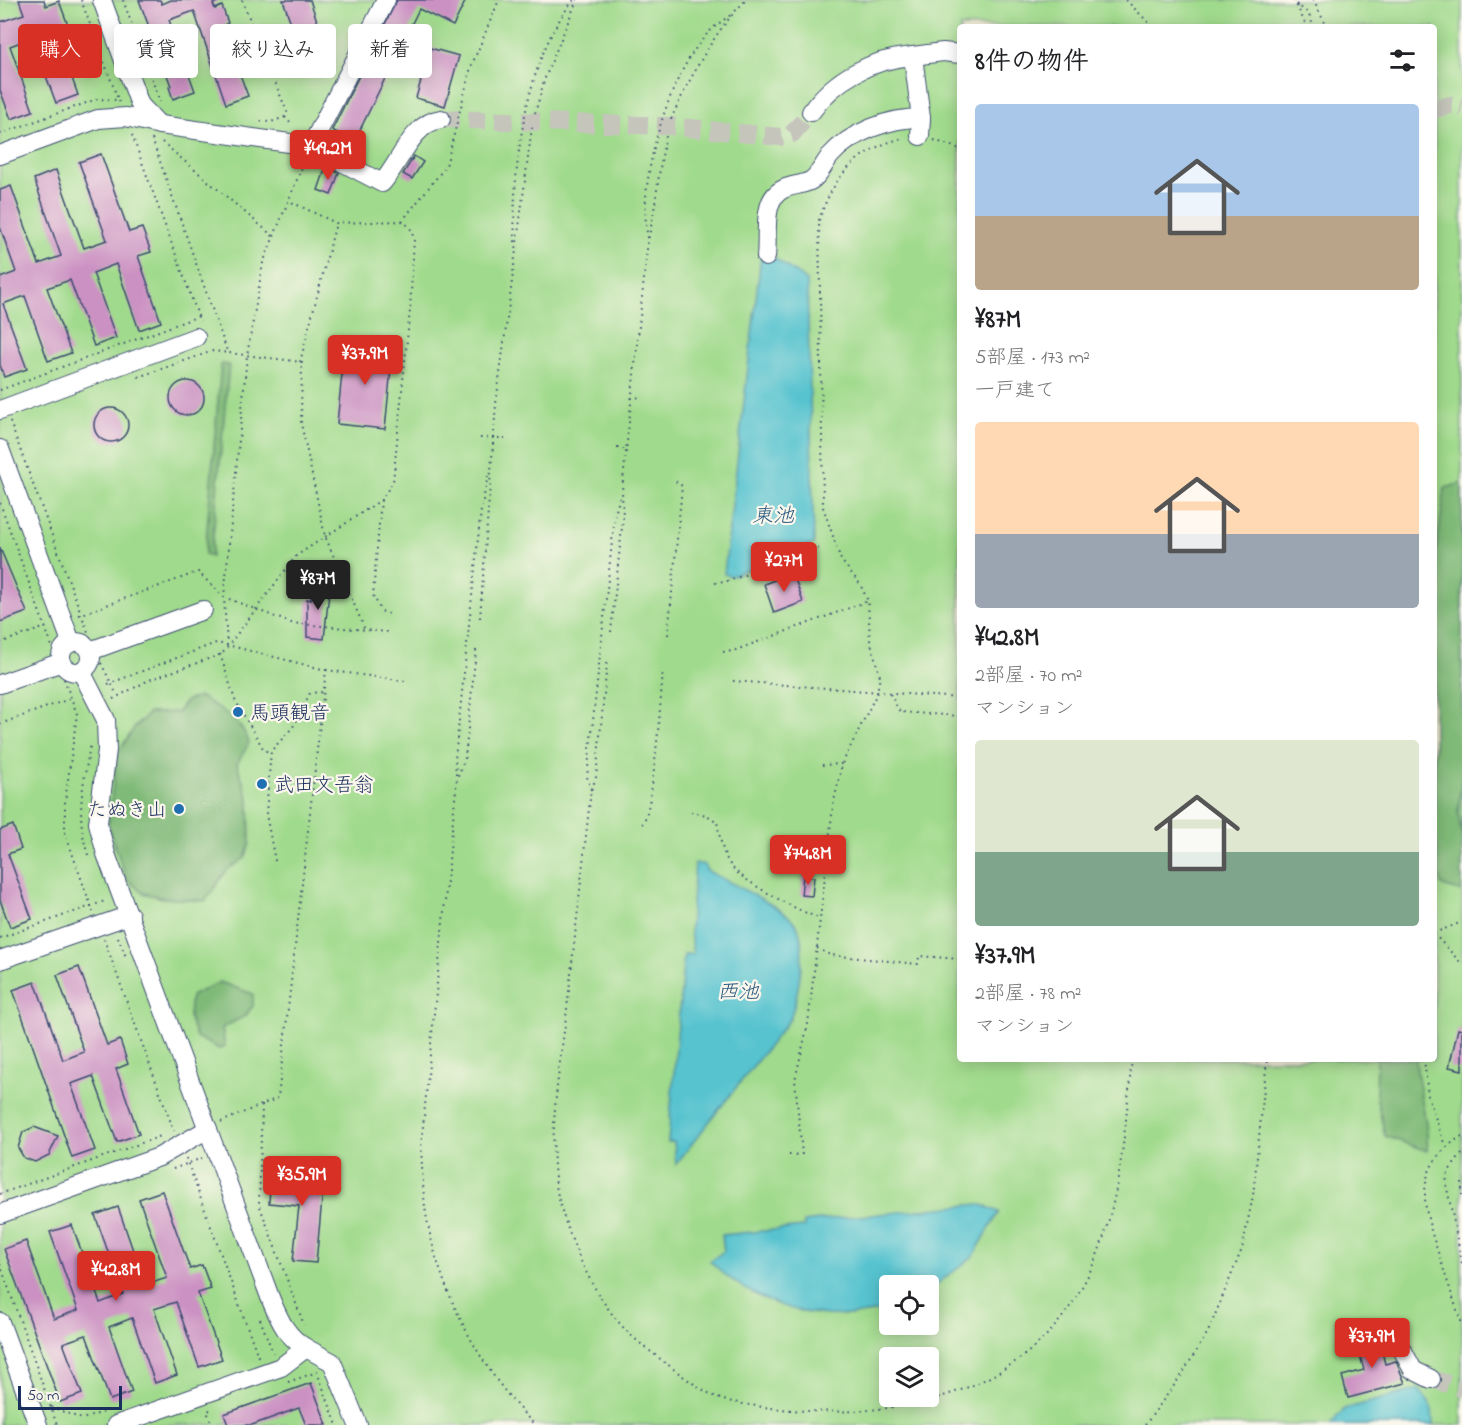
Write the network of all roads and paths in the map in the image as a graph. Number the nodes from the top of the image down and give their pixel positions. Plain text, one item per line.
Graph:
1 (81, 0) edge
2 (102, 0) edge
3 (123, 0) edge
4 (242, 0) edge
5 (386, 0) edge
6 (576, 0) edge
7 (746, 0) edge
8 (1126, 0) edge
9 (1294, 0) edge
10 (1313, 0) edge
11 (1296, 4) junction
12 (732, 14) junction
13 (1150, 24) edge
14 (1306, 24) edge
15 (1313, 24) edge
16 (1325, 24) edge
17 (957, 54) edge
18 (913, 56) junction
19 (128, 108) junction
20 (811, 112) tunnel mouth
21 (535, 113) dead end
22 (441, 119) tunnel mouth
23 (671, 119) dead end
24 (252, 120) dead end
25 (532, 127) dead end
26 (920, 127) junction
27 (667, 132) dead end
28 (0, 134) edge
29 (311, 146) junction
30 (957, 147) edge
31 (0, 155) edge
32 (288, 201) junction
33 (336, 223) junction
34 (274, 237) junction
35 (648, 240) junction
36 (515, 242) dead end
37 (766, 257) dead end
38 (196, 337) dead end
39 (213, 351) dead end
40 (227, 351) junction
41 (247, 356) junction
42 (302, 362) junction
43 (0, 390) edge
44 (643, 397) dead end
45 (631, 398) junction
46 (2, 409) edge
47 (480, 438) dead end
48 (493, 438) junction
49 (505, 438) dead end
50 (617, 447) dead end
51 (0, 449) edge
52 (626, 450) junction
53 (489, 471) junction
54 (675, 481) dead end
55 (622, 490) junction
56 (381, 500) junction
57 (325, 536) junction
58 (820, 548) dead end
59 (715, 583) dead end
60 (224, 597) junction
61 (868, 601) junction
62 (255, 609) junction
63 (203, 610) dead end
64 (389, 614) dead end
65 (72, 618) junction
66 (480, 618) dead end
67 (365, 630) junction
68 (387, 632) dead end
69 (611, 632) dead end
70 (668, 635) dead end
71 (71, 642) junction
72 (0, 643) edge
73 (227, 645) junction
74 (93, 650) junction
75 (476, 650) dead end
76 (723, 652) dead end
77 (220, 654) junction
78 (62, 662) junction
79 (607, 663) dead end
80 (326, 670) junction
81 (81, 671) junction
82 (663, 672) dead end
83 (405, 681) dead end
84 (733, 681) dead end
85 (0, 684) edge
86 (110, 684) junction
87 (92, 691) junction
88 (323, 692) junction
89 (877, 693) junction
90 (890, 694) junction
91 (117, 695) junction
92 (957, 698) edge
93 (102, 709) junction
94 (957, 716) edge
95 (0, 724) edge
96 (90, 744) dead end
97 (271, 753) junction
98 (842, 764) junction
99 (822, 765) dead end
100 (456, 778) junction
101 (591, 790) junction
102 (691, 812) dead end
103 (642, 824) dead end
104 (275, 861) dead end
105 (91, 864) dead end
106 (102, 892) dead end
107 (130, 915) junction
108 (820, 918) junction
109 (112, 921) junction
110 (1462, 922) edge
111 (1437, 932) edge
112 (1437, 936) edge
113 (0, 938) edge
114 (817, 948) junction
115 (957, 958) edge
116 (0, 960) edge
117 (128, 962) dead end
118 (1462, 964) edge
119 (1132, 1062) edge
120 (1267, 1062) edge
121 (1424, 1062) edge
122 (262, 1105) junction
123 (201, 1133) junction
124 (1462, 1136) edge
125 (1445, 1146) junction
126 (1462, 1154) edge
127 (789, 1155) dead end
128 (1462, 1182) edge
129 (0, 1194) edge
130 (1462, 1195) edge
131 (0, 1214) edge
132 (1462, 1263) edge
133 (0, 1264) edge
134 (0, 1322) edge
135 (1462, 1324) edge
136 (4, 1344) edge
137 (306, 1348) junction
138 (1403, 1351) dead end
139 (273, 1354) dead end
140 (258, 1359) dead end
141 (1431, 1379) tunnel mouth
142 (281, 1385) dead end
143 (977, 1388) dead end
144 (51, 1407) junction
145 (218, 1407) dead end
146 (753, 1411) dead end
147 (115, 1417) edge
148 (38, 1425) edge
149 (57, 1425) edge
150 (212, 1425) edge
151 (337, 1425) edge
152 (358, 1425) edge
153 (535, 1425) edge
154 (1145, 1425) edge

1 - 19 path
2 - 19 lane
3 - 19 path
4 - 24 path
5 - 29 lane
6 - 21 path
6 - 36 path
7 - 12 path
8 - 13 path
9 - 11 path
10 - 16 path
11 - 14 path
11 - 15 path
12 - 23 path
12 - 35 path
17 - 18 lane
18 - 20 lane
18 - 26 lane
19 - 28 path
19 - 29 lane
19 - 31 lane
19 - 43 path
22 - 29 lane
25 - 48 path
26 - 30 path
26 - 37 lane
26 - 61 path
27 - 35 path
29 - 32 path
32 - 33 path
32 - 34 path
33 - 42 path
33 - 56 path
34 - 40 path
34 - 41 path
35 - 45 path
38 - 46 lane
39 - 40 path
40 - 41 path
41 - 42 path
41 - 60 path
42 - 57 path
44 - 45 path
45 - 52 path
46 - 65 path
47 - 48 path
48 - 49 path
48 - 53 path
50 - 52 path
51 - 65 lane
52 - 55 path
53 - 66 path
53 - 100 path
54 - 70 path
55 - 69 path
55 - 101 path
56 - 57 path
56 - 64 path
57 - 62 path
57 - 67 path
58 - 59 path
60 - 62 path
60 - 65 path
60 - 73 path
61 - 76 path
61 - 89 path
62 - 67 path
62 - 73 path
63 - 74 lane
65 - 71 lane
65 - 72 path
65 - 74 path
67 - 68 path
71 - 74 lane
71 - 78 lane
73 - 77 path
73 - 80 path
73 - 86 path
74 - 81 lane
74 - 86 path
75 - 100 path
77 - 91 path
77 - 97 path
78 - 81 lane
78 - 85 lane
79 - 101 path
80 - 83 path
80 - 88 path
81 - 87 lane
82 - 103 path
84 - 89 path
86 - 87 path
86 - 91 path
87 - 93 lane
87 - 95 path
88 - 97 path
88 - 122 path
89 - 90 path
89 - 98 path
90 - 92 path
90 - 94 path
91 - 93 path
93 - 107 lane
96 - 105 path
97 - 104 path
98 - 99 path
98 - 108 path
100 - 153 path
101 - 146 path
102 - 108 path
106 - 113 path
107 - 109 lane
107 - 123 lane
108 - 114 path
109 - 116 lane
109 - 117 path
110 - 111 path
112 - 118 path
114 - 115 path
114 - 127 path
119 - 143 path
120 - 154 path
121 - 125 path
122 - 123 path
122 - 137 path
123 - 129 path
123 - 131 lane
123 - 137 lane
124 - 125 path
125 - 135 path
126 - 132 path
128 - 130 path
133 - 144 path
134 - 136 lane
136 - 148 lane
137 - 147 lane
137 - 152 lane
138 - 141 lane
139 - 140 path
142 - 151 path
144 - 147 path
144 - 149 path
145 - 150 path

